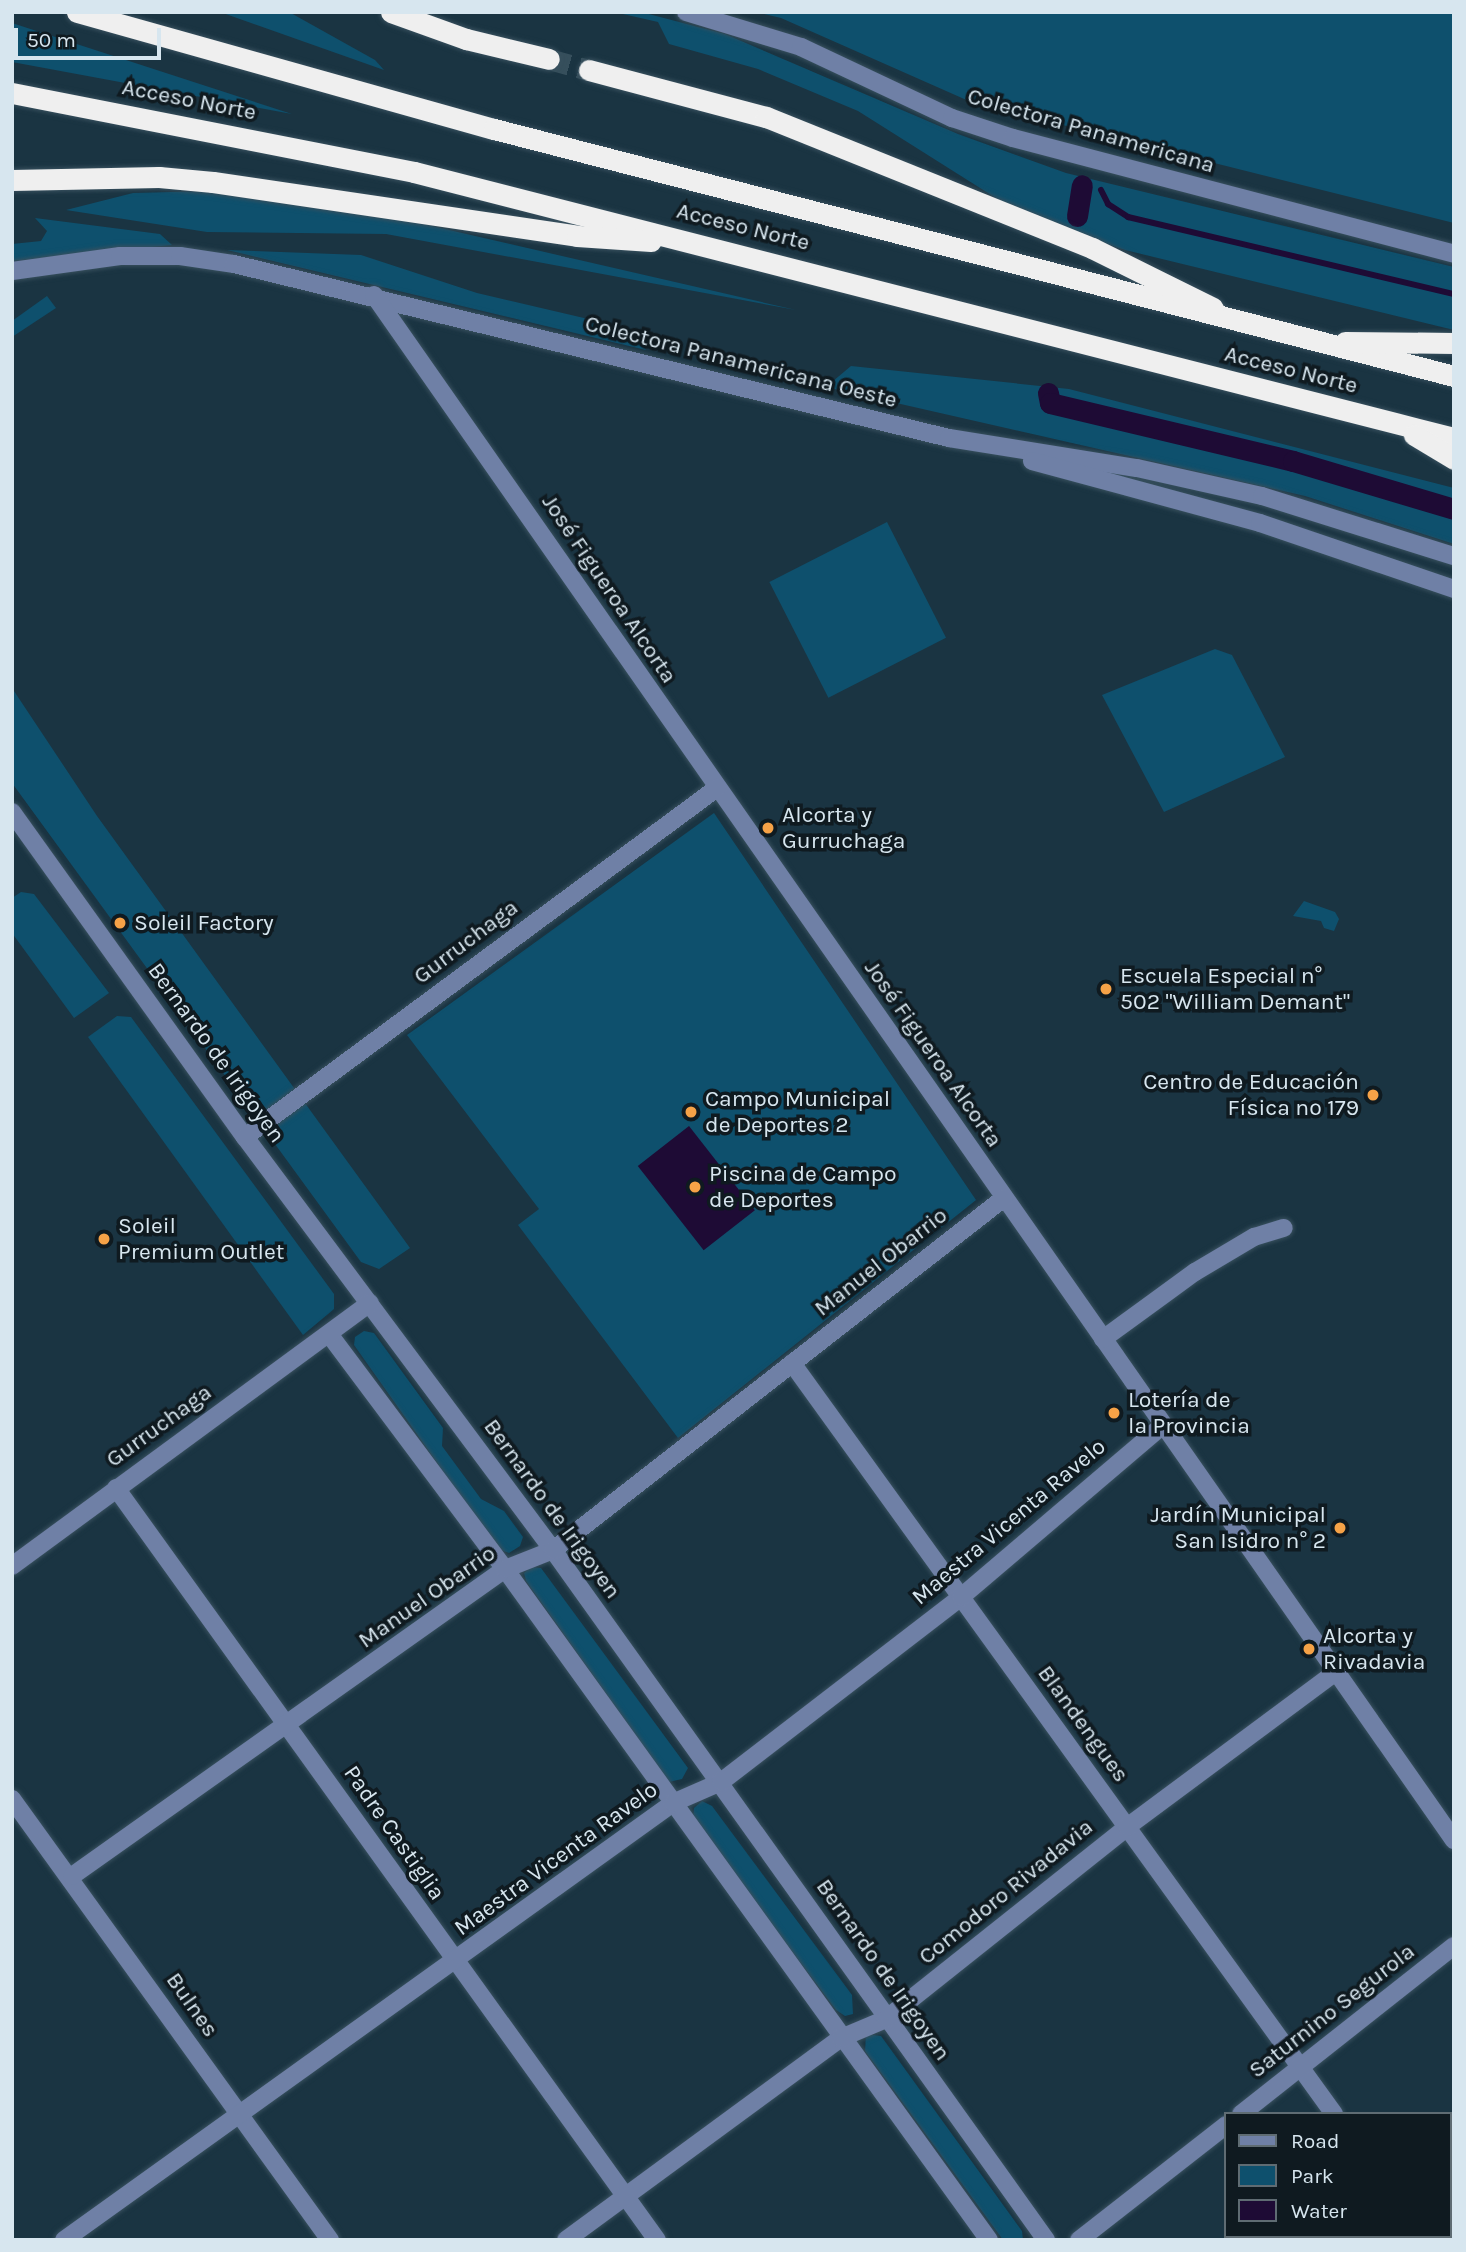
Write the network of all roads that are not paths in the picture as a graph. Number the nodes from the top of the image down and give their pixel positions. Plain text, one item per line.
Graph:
1 (77, 12) edge
2 (391, 12) edge
3 (686, 12) edge
4 (549, 59) tunnel mouth
5 (589, 69) tunnel mouth
6 (12, 93) edge
7 (12, 180) edge
8 (709, 245) junction
9 (1454, 254) edge
10 (49, 267) junction
11 (12, 271) edge
12 (12, 284) edge
13 (374, 295) junction
14 (1249, 326) junction
15 (1315, 342) junction
16 (1454, 342) edge
17 (1454, 376) edge
18 (1398, 424) junction
19 (1454, 438) edge
20 (972, 442) junction
21 (1454, 459) edge
22 (1454, 556) edge
23 (1454, 589) edge
24 (716, 788) junction
25 (12, 812) edge
26 (245, 1137) junction
27 (1004, 1198) junction
28 (1284, 1228) dead end
29 (370, 1303) junction
30 (328, 1335) junction
31 (1103, 1339) junction
32 (792, 1363) junction
33 (1163, 1424) junction
34 (116, 1488) junction
35 (553, 1550) junction
36 (12, 1566) edge
37 (505, 1569) junction
38 (961, 1597) junction
39 (1336, 1672) junction
40 (287, 1726) junction
41 (720, 1782) junction
42 (12, 1799) edge
43 (673, 1803) junction
44 (1127, 1827) junction
45 (1454, 1840) edge
46 (72, 1876) junction
47 (1454, 1946) edge
48 (455, 1962) junction
49 (886, 2019) junction
50 (841, 2038) junction
51 (1300, 2068) junction
52 (1244, 2112) edge
53 (1333, 2112) edge
54 (241, 2117) junction
55 (1224, 2127) edge
56 (626, 2196) junction
57 (64, 2240) edge
58 (330, 2240) edge
59 (566, 2240) edge
60 (657, 2240) edge
61 (989, 2240) edge
62 (1046, 2240) edge
63 (1079, 2240) edge

1 - 14 highway, Acceso Norte
2 - 4 highway
3 - 9 street, Colectora Panamericana
5 - 14 highway
6 - 8 highway, Acceso Norte
7 - 8 highway
8 - 18 highway, Acceso Norte
10 - 11 street, Colectora Panamericana Oeste
10 - 12 street
10 - 13 street, Colectora Panamericana Oeste
13 - 20 street, Colectora Panamericana Oeste
13 - 24 street, José Figueroa Alcorta
14 - 15 highway, Acceso Norte
15 - 16 highway
15 - 17 highway, Acceso Norte
18 - 19 highway, Acceso Norte
18 - 21 highway
20 - 22 street, Colectora Panamericana Oeste
20 - 23 street
24 - 26 street, Gurruchaga
24 - 27 street, José Figueroa Alcorta
25 - 26 street, Bernardo de Irigoyen
26 - 29 street, Bernardo de Irigoyen
27 - 31 street, José Figueroa Alcorta
27 - 32 street, Manuel Obarrio
28 - 31 street
29 - 30 street, Gurruchaga
29 - 35 street, Bernardo de Irigoyen
30 - 34 street, Gurruchaga
30 - 37 street
31 - 33 street, José Figueroa Alcorta
32 - 35 street, Manuel Obarrio
32 - 38 street, Blandengues
33 - 38 street, Maestra Vicenta Ravelo
33 - 39 street, José Figueroa Alcorta
34 - 36 street, Gurruchaga
34 - 40 street, Padre Castiglia
35 - 37 street, Manuel Obarrio
35 - 41 street, Bernardo de Irigoyen
37 - 40 street, Manuel Obarrio
37 - 43 street
38 - 41 street, Maestra Vicenta Ravelo
38 - 44 street, Blandengues
39 - 44 street, Comodoro Rivadavia
39 - 45 street, José Figueroa Alcorta
40 - 46 street, Manuel Obarrio
40 - 48 street, Padre Castiglia
41 - 43 street, Maestra Vicenta Ravelo
41 - 49 street, Bernardo de Irigoyen
42 - 46 street, Bulnes
43 - 48 street, Maestra Vicenta Ravelo
43 - 50 street
44 - 49 street, Comodoro Rivadavia
44 - 51 street, Blandengues
46 - 54 street, Bulnes
47 - 51 street, Saturnino Segurola
48 - 54 street, Maestra Vicenta Ravelo
48 - 56 street, Padre Castiglia
49 - 50 street, Comodoro Rivadavia
49 - 62 street, Bernardo de Irigoyen
50 - 56 street, Comodoro Rivadavia
50 - 61 street
51 - 52 street, Saturnino Segurola
51 - 53 street, Blandengues
54 - 57 street, Maestra Vicenta Ravelo
54 - 58 street, Bulnes
55 - 63 street
56 - 59 street, Comodoro Rivadavia
56 - 60 street, Padre Castiglia

